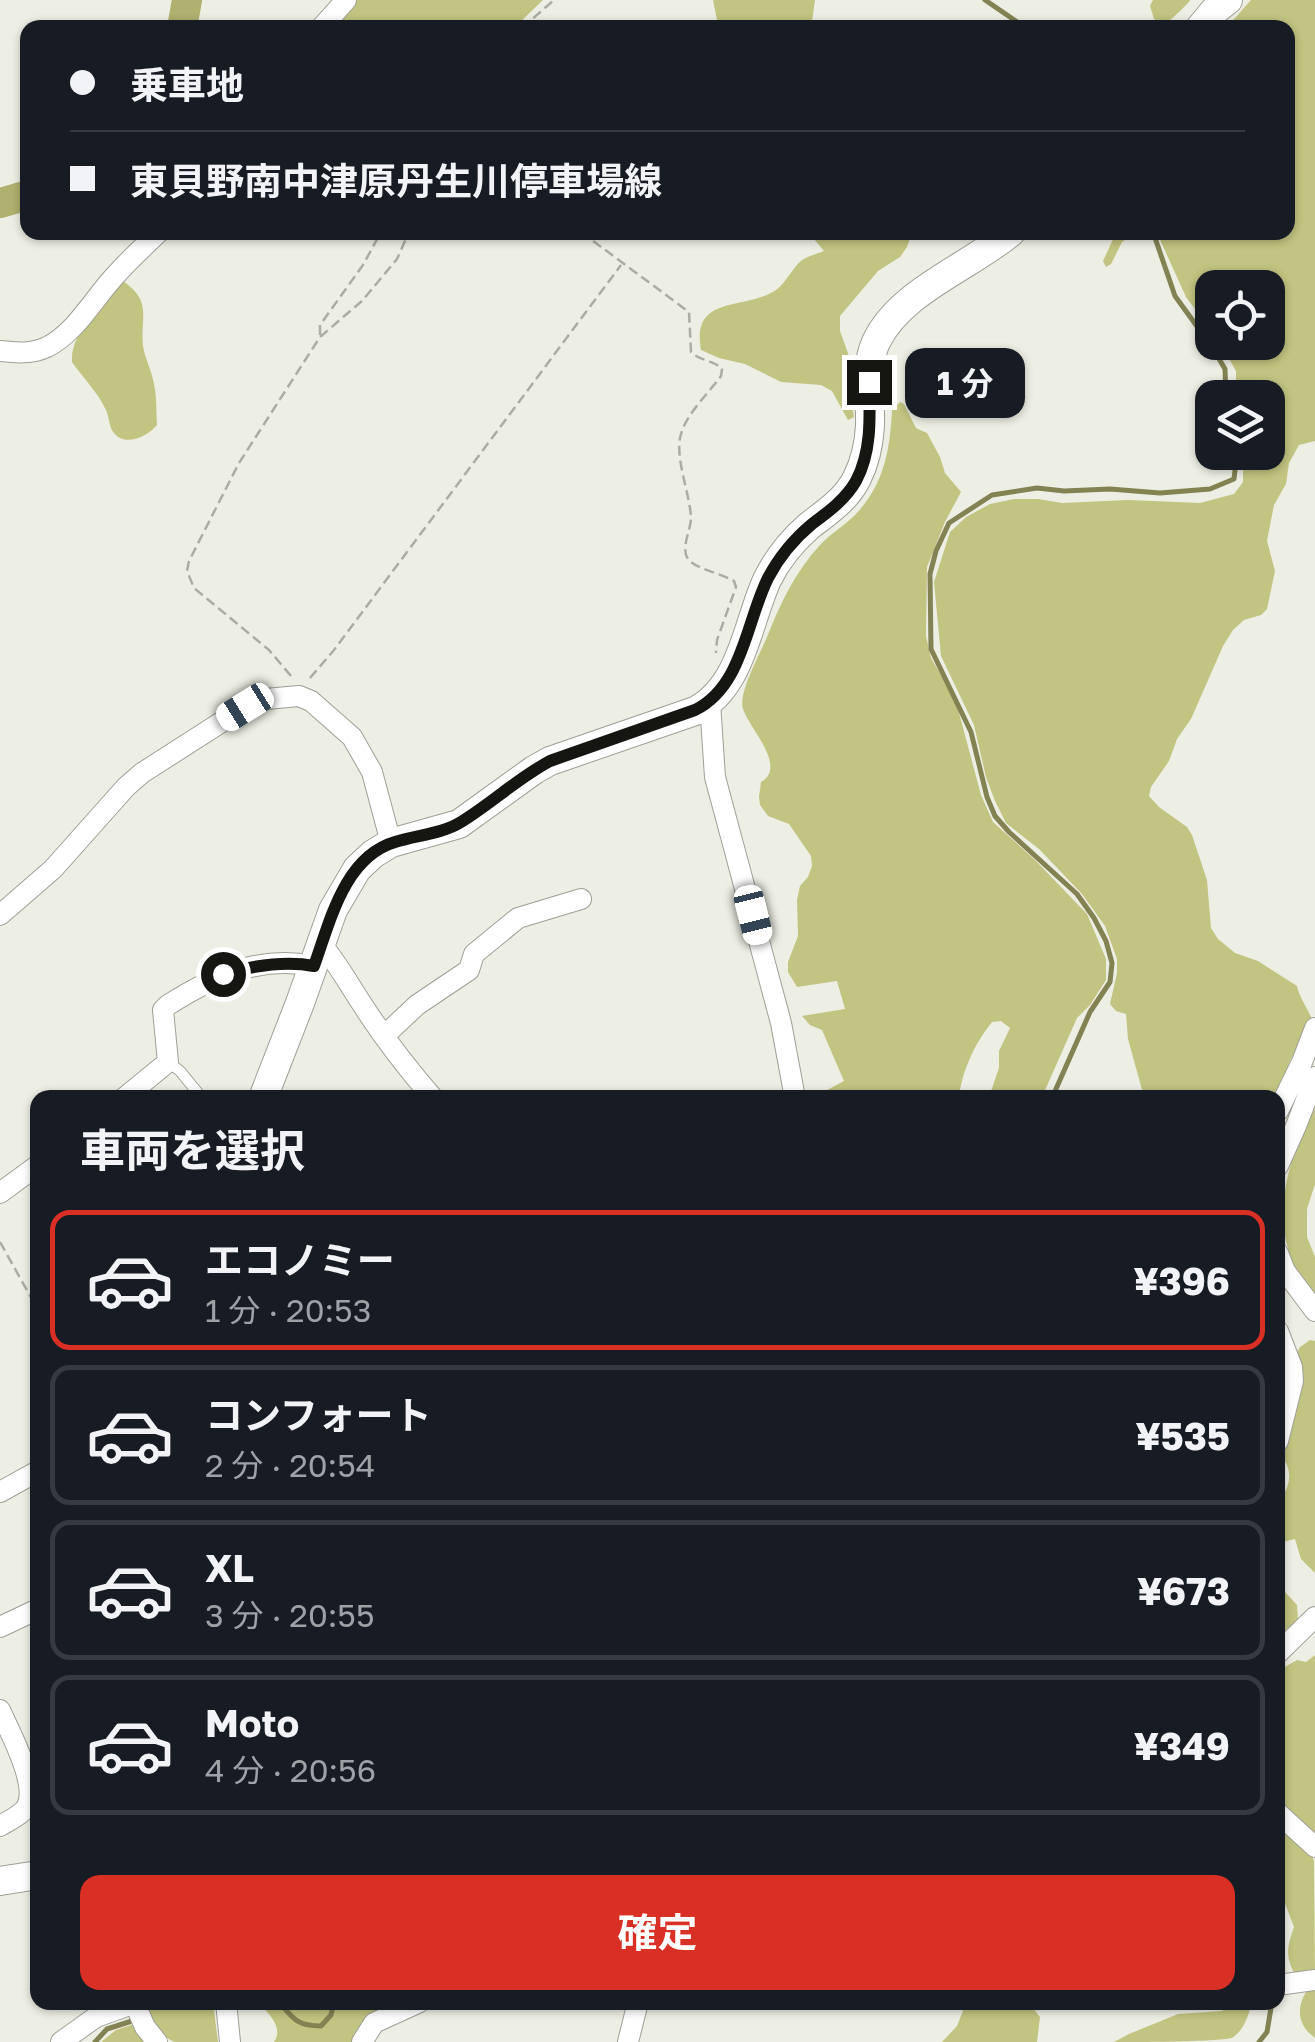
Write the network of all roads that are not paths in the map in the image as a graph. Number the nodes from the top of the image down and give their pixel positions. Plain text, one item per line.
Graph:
1 (346, 0) edge
2 (329, 20) edge
3 (150, 240) edge
4 (999, 240) edge
5 (0, 351) edge
6 (710, 703) junction
7 (391, 843) junction
8 (581, 898) dead end
9 (0, 915) edge
10 (318, 956) junction
11 (1315, 1028) edge
12 (384, 1036) junction
13 (168, 1062) junction
14 (1315, 1078) edge
15 (134, 1090) edge
16 (196, 1090) edge
17 (266, 1090) edge
18 (426, 1090) edge
19 (794, 1090) edge
20 (1285, 1097) edge
21 (1285, 1150) edge
22 (30, 1171) edge
23 (0, 1193) edge
24 (1285, 1267) edge
25 (1315, 1311) edge
26 (1285, 1349) edge
27 (1285, 1413) edge
28 (30, 1475) edge
29 (0, 1492) edge
30 (30, 1613) edge
31 (1315, 1617) edge
32 (0, 1627) edge
33 (1285, 1646) edge
34 (0, 1713) edge
35 (30, 1791) edge
36 (30, 1805) edge
37 (1285, 1819) edge
38 (0, 1826) edge
39 (1315, 1847) edge
40 (30, 1876) edge
41 (0, 1882) edge
42 (115, 2010) edge
43 (137, 2010) edge
44 (227, 2010) edge
45 (402, 2010) edge
46 (636, 2010) edge
47 (61, 2042) edge
48 (157, 2042) edge
49 (230, 2042) edge
50 (362, 2042) edge
51 (628, 2042) edge

1 - 2 street
3 - 5 street
4 - 6 main road
6 - 7 main road
6 - 19 street
7 - 9 street
7 - 10 main road
8 - 12 street
10 - 12 street
10 - 13 street
10 - 17 main road
11 - 20 street
12 - 18 street
13 - 15 street
13 - 16 lane
14 - 21 street
22 - 23 street
24 - 25 street
26 - 27 street
28 - 29 street
30 - 32 street
31 - 33 street
34 - 35 street
36 - 38 street
37 - 39 street
40 - 41 main road
42 - 47 street
43 - 48 street
44 - 49 street
45 - 50 street
46 - 51 street

